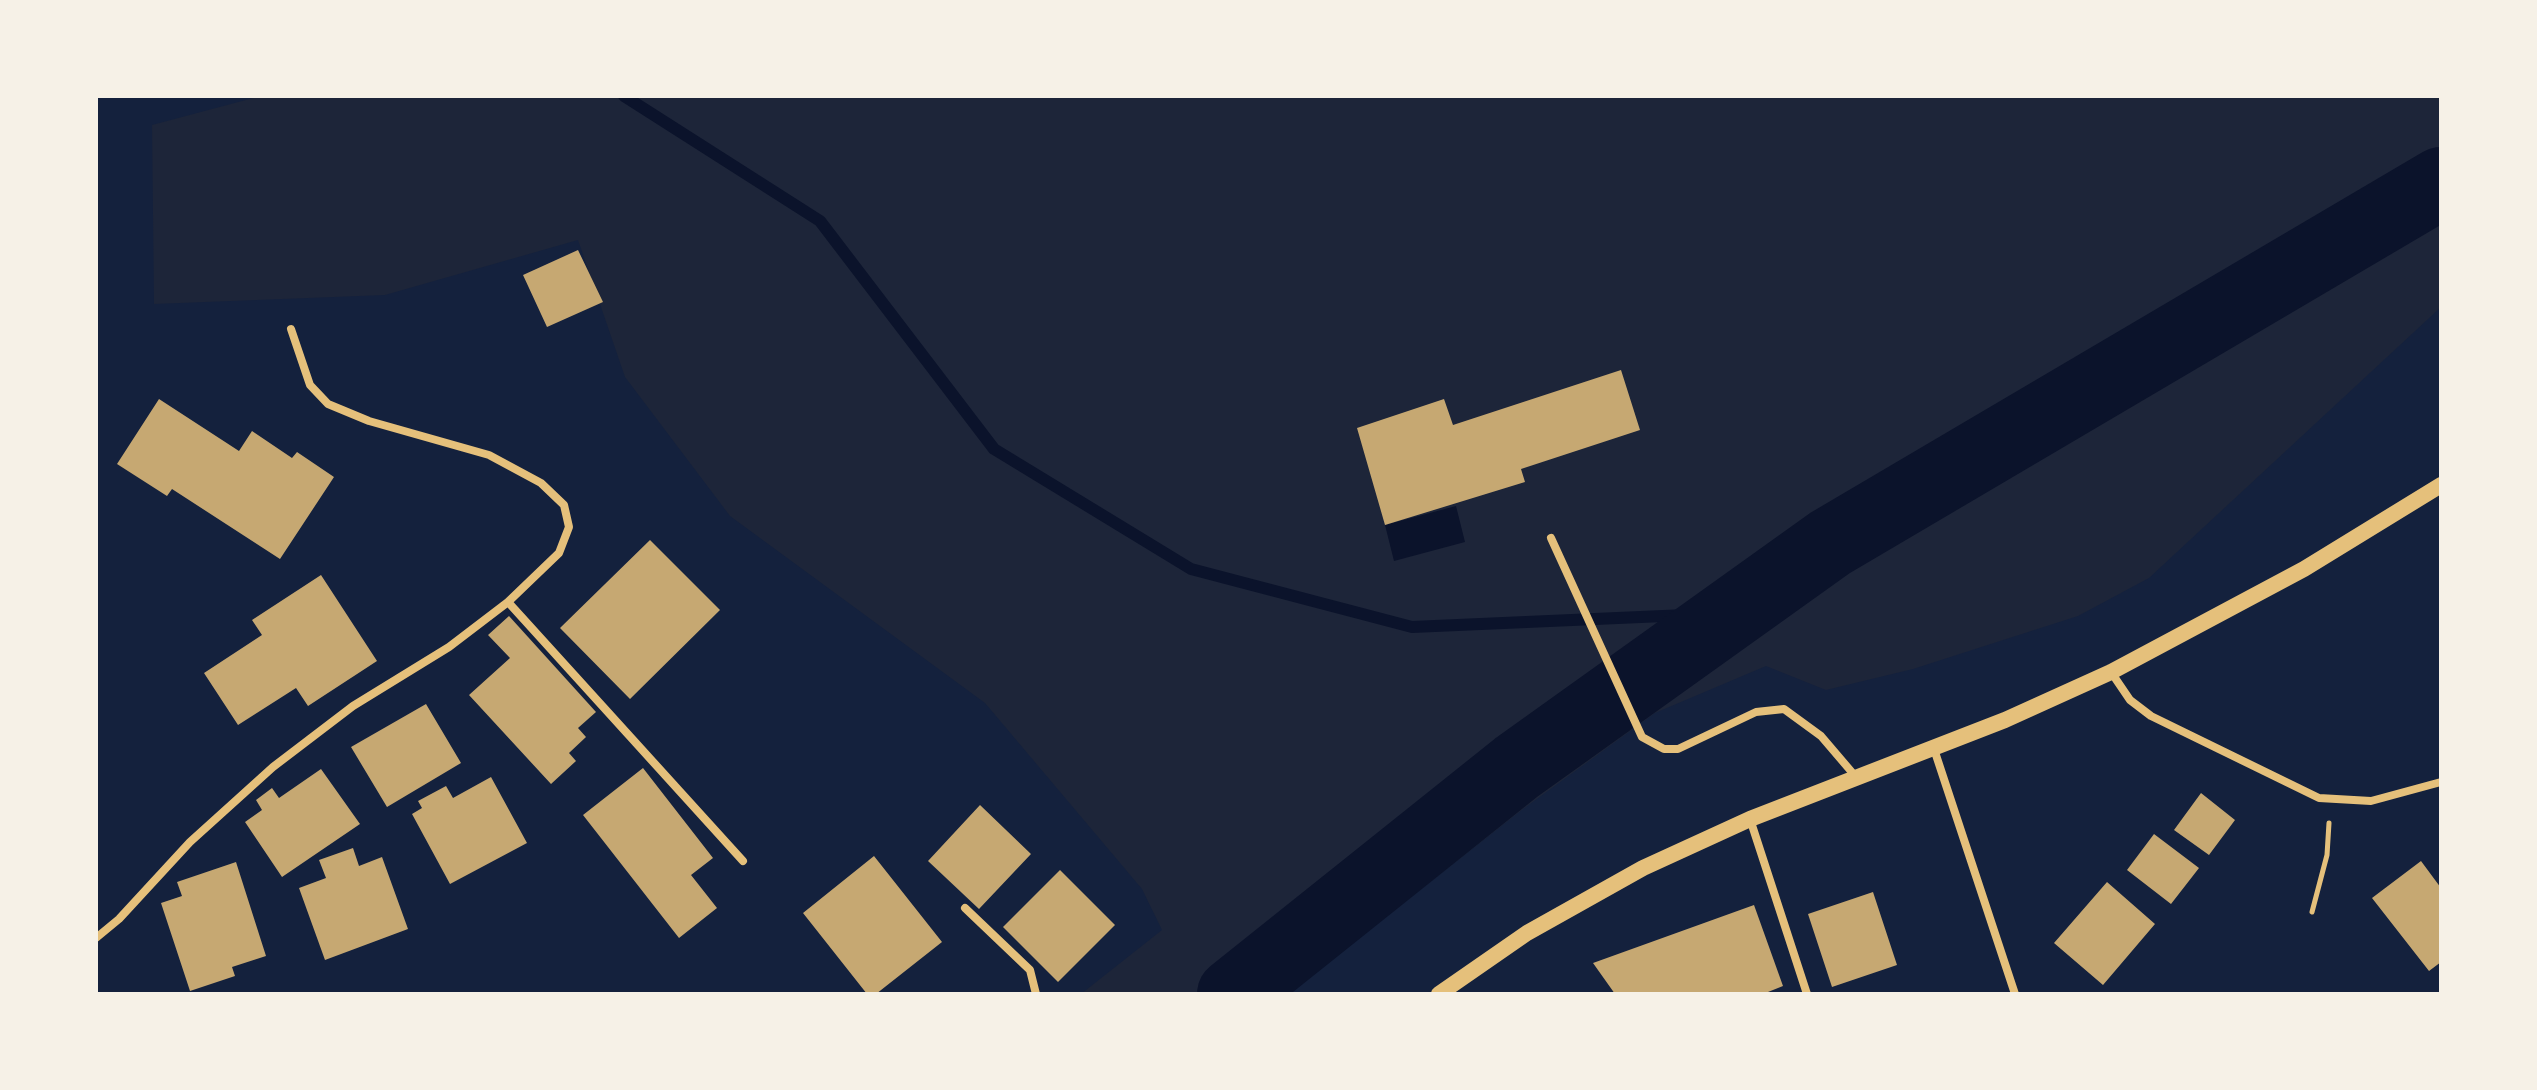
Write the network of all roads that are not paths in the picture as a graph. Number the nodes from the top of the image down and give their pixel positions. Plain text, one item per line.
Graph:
1 (291, 329) dead end
2 (2441, 485) edge
3 (1551, 538) dead end
4 (508, 602) junction
5 (2111, 672) junction
6 (1934, 749) junction
7 (1856, 777) junction
8 (2441, 782) edge
9 (1750, 819) junction
10 (743, 861) dead end
11 (965, 908) dead end
12 (96, 938) edge
13 (1036, 994) edge
14 (1439, 994) edge
15 (1807, 994) edge
16 (2015, 994) edge

1 - 4 street
2 - 5 main road
3 - 7 street
4 - 10 street
4 - 12 street
5 - 6 main road
5 - 8 street
6 - 7 main road
6 - 16 street
7 - 9 main road
9 - 14 main road
9 - 15 street
11 - 13 street

